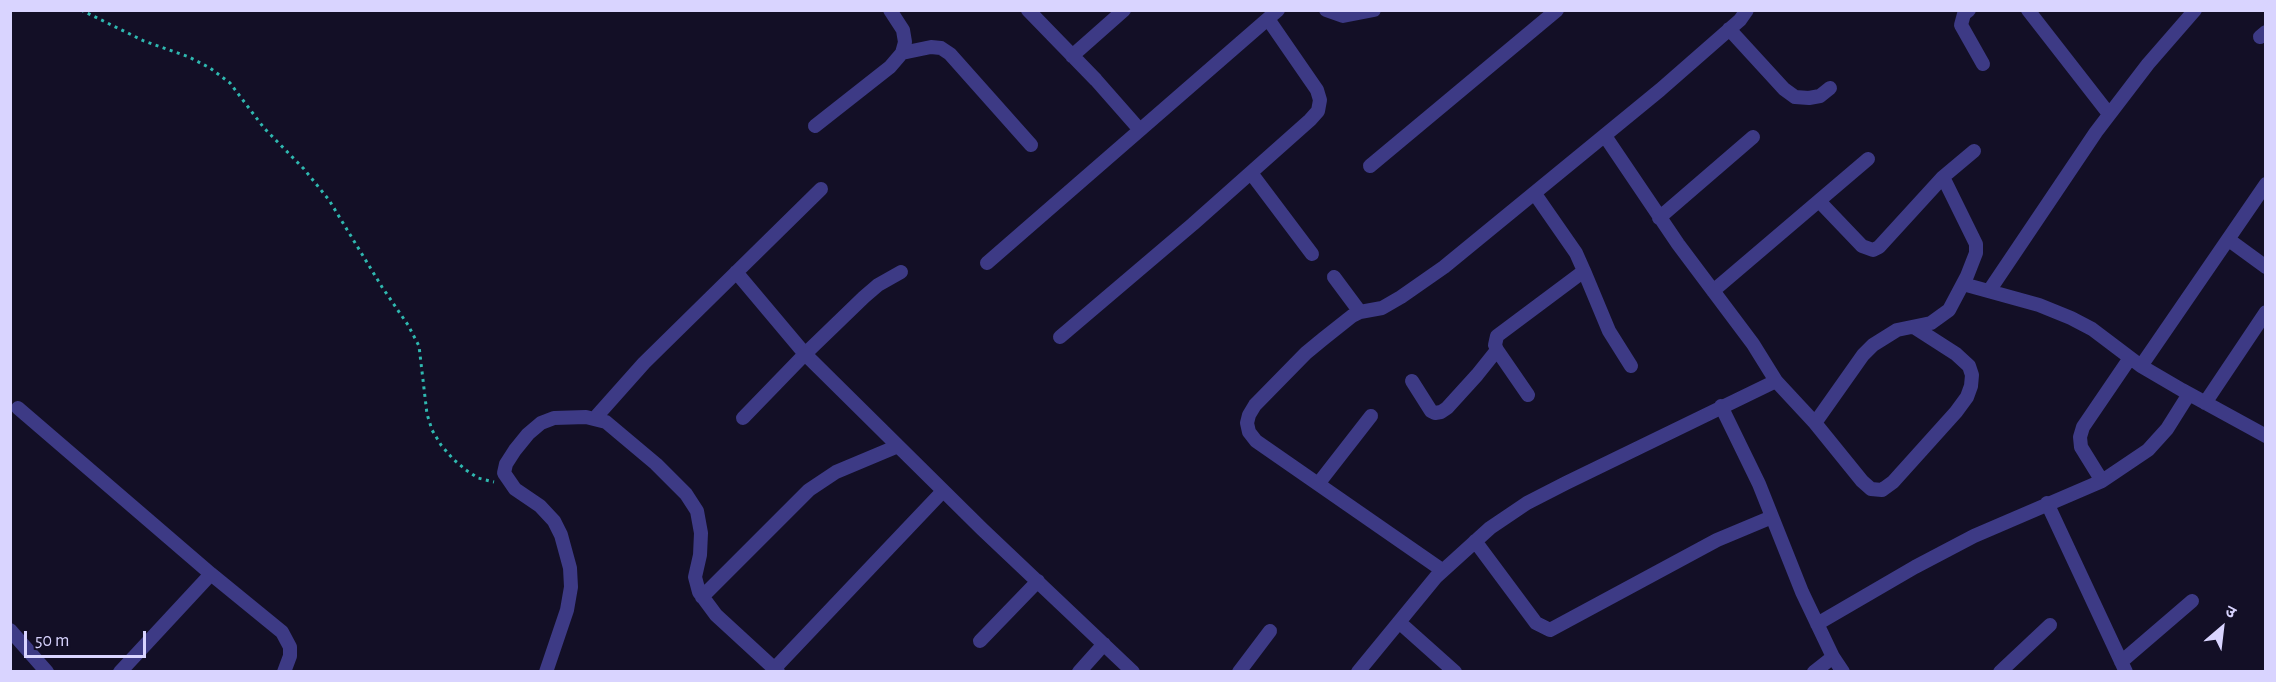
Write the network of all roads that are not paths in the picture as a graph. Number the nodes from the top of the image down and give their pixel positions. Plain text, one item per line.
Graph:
1 (890, 10) edge
2 (1028, 10) edge
3 (1124, 10) edge
4 (1326, 10) edge
5 (1374, 10) edge
6 (1747, 10) edge
7 (1969, 10) edge
8 (2028, 10) edge
9 (2195, 10) edge
10 (1551, 12) edge
11 (1273, 15) edge
12 (1730, 29) junction
13 (902, 53) junction
14 (1072, 56) junction
15 (1983, 64) dead end
16 (1830, 88) dead end
17 (2109, 114) junction
18 (815, 126) dead end
19 (1140, 130) junction
20 (1605, 136) junction
21 (1753, 136) dead end
22 (1031, 145) dead end
23 (1974, 151) dead end
24 (1868, 159) dead end
25 (1370, 166) dead end
26 (1251, 173) junction
27 (1943, 177) junction
28 (2265, 184) edge
29 (821, 189) dead end
30 (1535, 194) junction
31 (1819, 201) junction
32 (1659, 218) junction
33 (2229, 240) junction
34 (1312, 254) dead end
35 (987, 263) dead end
36 (2265, 267) edge
37 (1584, 271) junction
38 (736, 272) junction
39 (901, 272) dead end
40 (1334, 277) dead end
41 (1963, 284) junction
42 (1713, 291) junction
43 (1989, 291) junction
44 (1360, 312) junction
45 (2265, 312) edge
46 (1914, 327) junction
47 (1060, 337) dead end
48 (1497, 350) junction
49 (805, 354) junction
50 (2136, 362) junction
51 (1631, 366) dead end
52 (1412, 381) dead end
53 (1776, 381) junction
54 (2189, 394) junction
55 (1528, 395) dead end
56 (2205, 403) junction
57 (1721, 406) junction
58 (18, 408) dead end
59 (1371, 416) dead end
60 (594, 418) junction
61 (743, 418) dead end
62 (1815, 423) junction
63 (2265, 436) edge
64 (898, 446) junction
65 (2102, 482) junction
66 (1318, 484) junction
67 (944, 491) junction
68 (2047, 503) junction
69 (1772, 517) junction
70 (1475, 541) junction
71 (210, 574) junction
72 (1439, 574) junction
73 (1038, 582) junction
74 (702, 597) junction
75 (2192, 601) dead end
76 (1399, 622) junction
77 (1817, 624) junction
78 (2050, 625) dead end
79 (10, 630) edge
80 (1270, 632) dead end
81 (980, 641) dead end
82 (1104, 644) junction
83 (1833, 657) junction
84 (2124, 667) edge
85 (776, 670) edge
86 (46, 672) edge
87 (120, 672) edge
88 (284, 672) edge
89 (546, 672) edge
90 (1079, 672) edge
91 (1133, 672) edge
92 (1239, 672) edge
93 (1358, 672) edge
94 (1455, 672) edge
95 (1814, 672) edge
96 (1843, 672) edge
97 (2000, 672) edge

1 - 13 street
2 - 14 street
3 - 14 street
4 - 5 street
6 - 12 street
7 - 15 street
8 - 17 street
9 - 17 street
10 - 25 street
11 - 19 street
11 - 26 street
12 - 16 street
12 - 20 street
13 - 18 street
13 - 22 street
14 - 19 street
17 - 43 street
19 - 35 street
20 - 30 street
20 - 32 street
21 - 32 street
23 - 27 street
24 - 31 street
26 - 34 street
26 - 47 street
27 - 31 street
27 - 41 street
28 - 33 street
29 - 38 street
30 - 37 street
30 - 44 street
31 - 42 street
32 - 42 street
33 - 36 street
33 - 50 street
37 - 48 street
37 - 51 street
38 - 49 street
38 - 60 street
39 - 49 street
40 - 44 street
41 - 43 street
41 - 46 street
42 - 53 street
43 - 50 street
44 - 66 street
45 - 56 street
46 - 62 street
46 - 62 street
48 - 52 street
48 - 55 street
49 - 61 street
49 - 64 street
50 - 54 street
50 - 65 street
53 - 57 street
53 - 62 street
54 - 56 street
54 - 65 street
56 - 63 street
57 - 69 street
57 - 70 street
58 - 71 street
59 - 66 street
60 - 74 street
60 - 89 street
64 - 67 street
64 - 74 street
65 - 68 street
66 - 72 street
67 - 73 street
67 - 85 street
68 - 77 street
68 - 84 street
69 - 70 street
69 - 77 street
70 - 72 street
71 - 87 street
71 - 88 street
72 - 76 street
73 - 81 street
73 - 82 street
74 - 85 street
75 - 84 street
76 - 93 street
76 - 94 street
77 - 83 street
78 - 97 street
79 - 86 street
80 - 92 street
82 - 90 street
82 - 91 street
83 - 95 street
83 - 96 street

